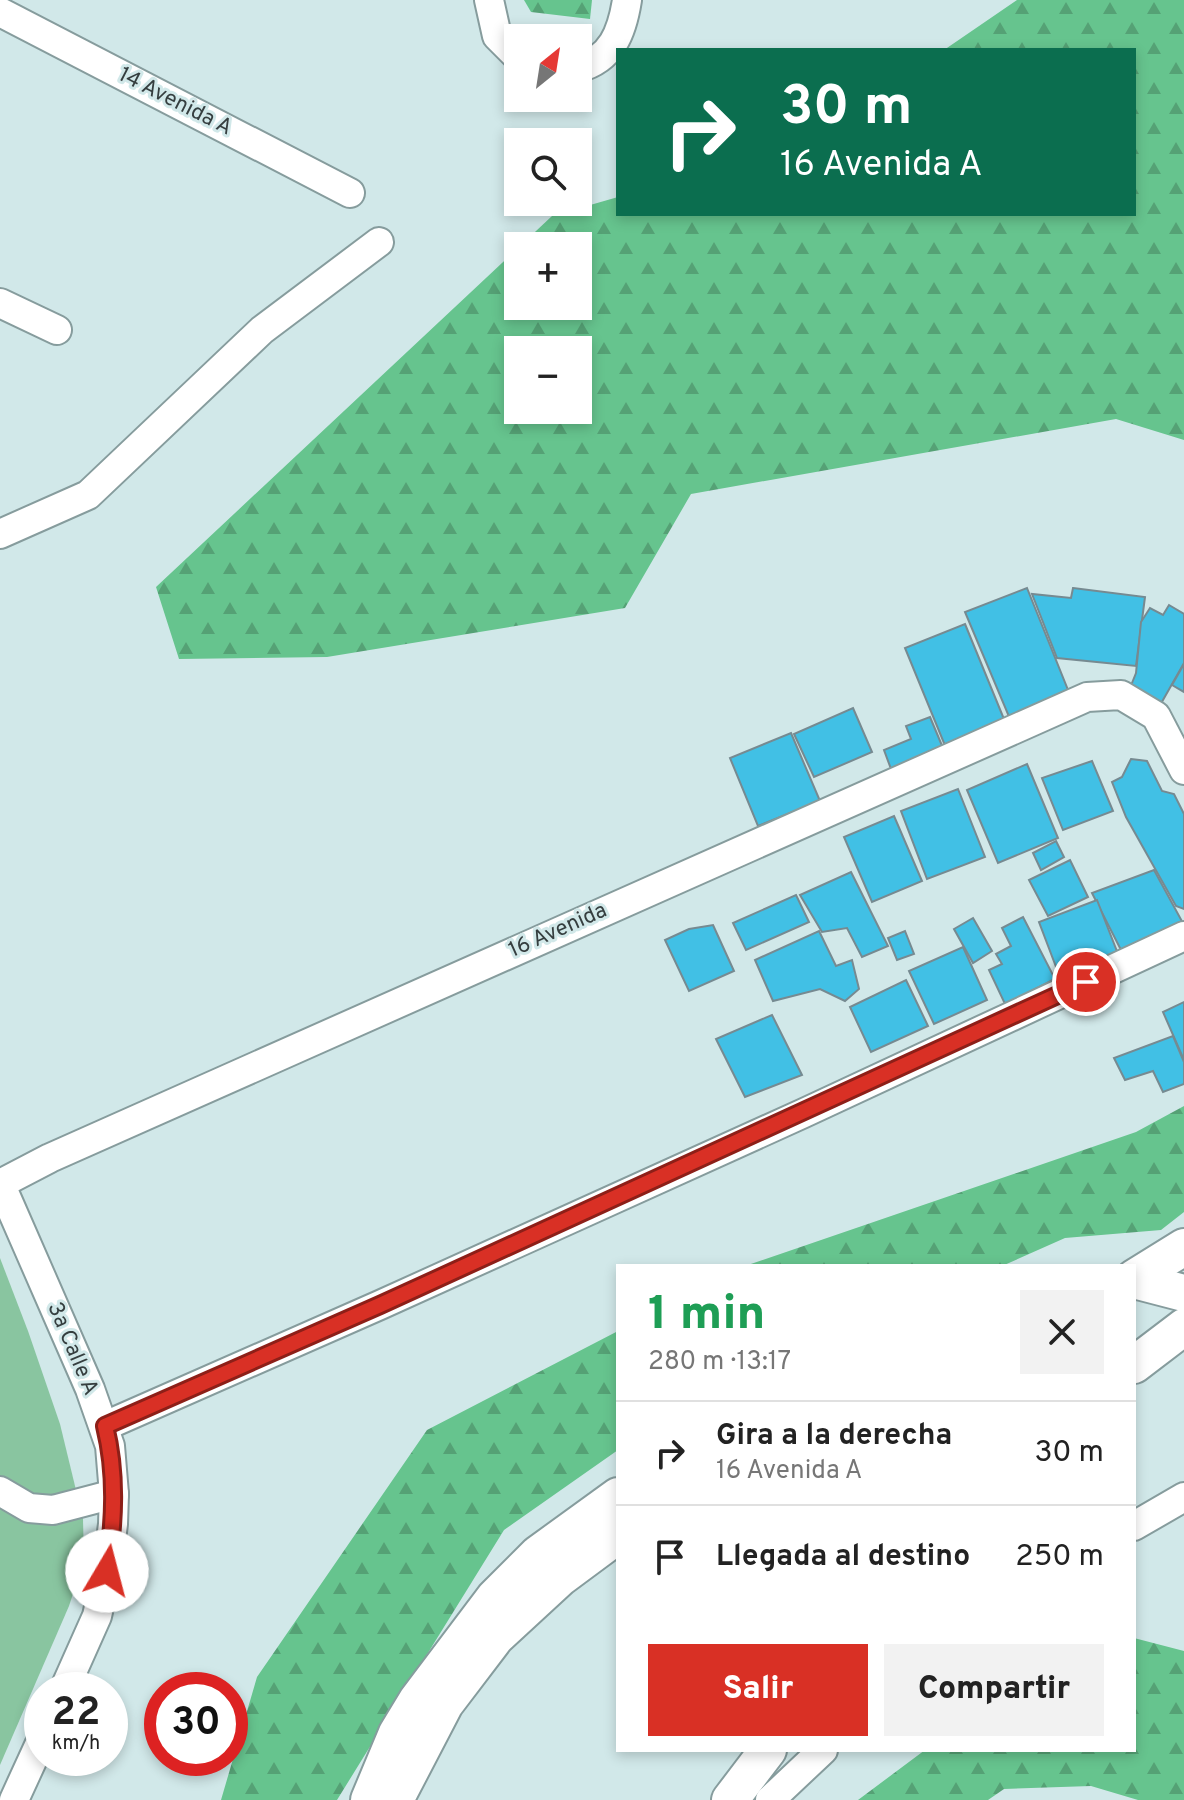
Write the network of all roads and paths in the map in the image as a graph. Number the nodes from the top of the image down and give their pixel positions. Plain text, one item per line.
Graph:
1 (489, 0) edge
2 (627, 0) edge
3 (0, 12) edge
4 (504, 43) edge
5 (592, 60) edge
6 (350, 193) dead end
7 (379, 242) dead end
8 (0, 303) edge
9 (57, 330) dead end
10 (0, 534) edge
11 (1184, 770) edge
12 (1184, 936) edge
13 (0, 1183) edge
14 (1184, 1247) edge
15 (1136, 1278) edge
16 (1136, 1280) edge
17 (1184, 1293) edge
18 (1184, 1327) edge
19 (1136, 1363) edge
20 (105, 1426) junction
21 (0, 1491) edge
22 (114, 1494) junction
23 (616, 1497) edge
24 (1184, 1497) edge
25 (1136, 1525) edge
26 (616, 1536) edge
27 (72, 1672) edge
28 (766, 1752) edge
29 (821, 1752) edge
30 (25, 1776) edge
31 (14, 1800) edge
32 (369, 1800) edge
33 (395, 1800) edge
34 (730, 1800) edge
35 (770, 1800) edge

1 - 4 street
2 - 5 street
3 - 6 street, 14 Avenida A
7 - 10 street
8 - 9 street
11 - 13 street, 16 Avenida
12 - 20 street
13 - 20 street, 3a Calle A
14 - 15 main road
16 - 17 main road
18 - 19 main road
20 - 22 street, 3a Calle A
21 - 22 street
22 - 27 street, 3a Calle A
23 - 32 main road
24 - 25 street
26 - 33 main road
28 - 34 main road
29 - 35 street
30 - 31 street

